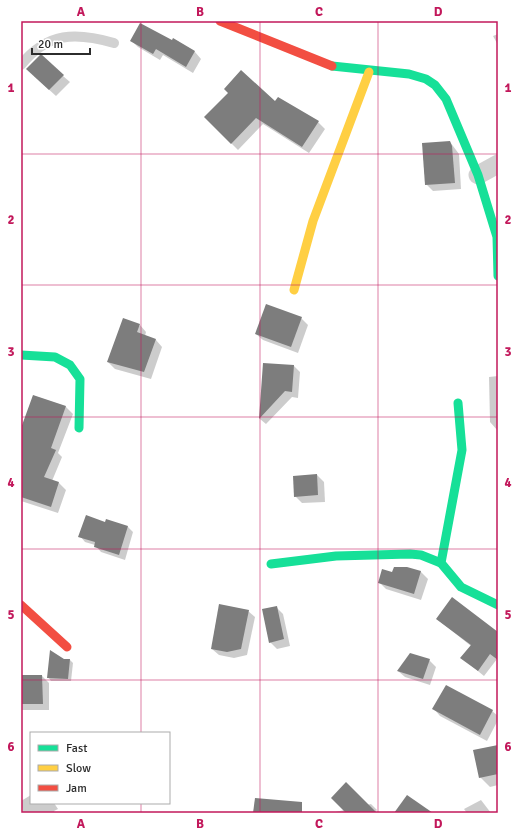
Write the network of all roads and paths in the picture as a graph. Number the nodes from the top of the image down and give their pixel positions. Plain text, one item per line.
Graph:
1 (220, 21) edge
2 (114, 43) dead end
3 (21, 65) edge
4 (369, 72) junction
5 (498, 164) edge
6 (478, 175) junction
7 (498, 276) edge
8 (294, 290) dead end
9 (21, 355) edge
10 (458, 403) dead end
11 (79, 428) dead end
12 (441, 563) junction
13 (271, 564) dead end
14 (21, 605) edge
15 (498, 605) edge
16 (67, 648) dead end

1 - 4 street
2 - 3 lane
4 - 6 street
4 - 8 street
5 - 6 street
6 - 7 street
9 - 11 street
10 - 12 street
12 - 13 street
12 - 15 street
14 - 16 street

